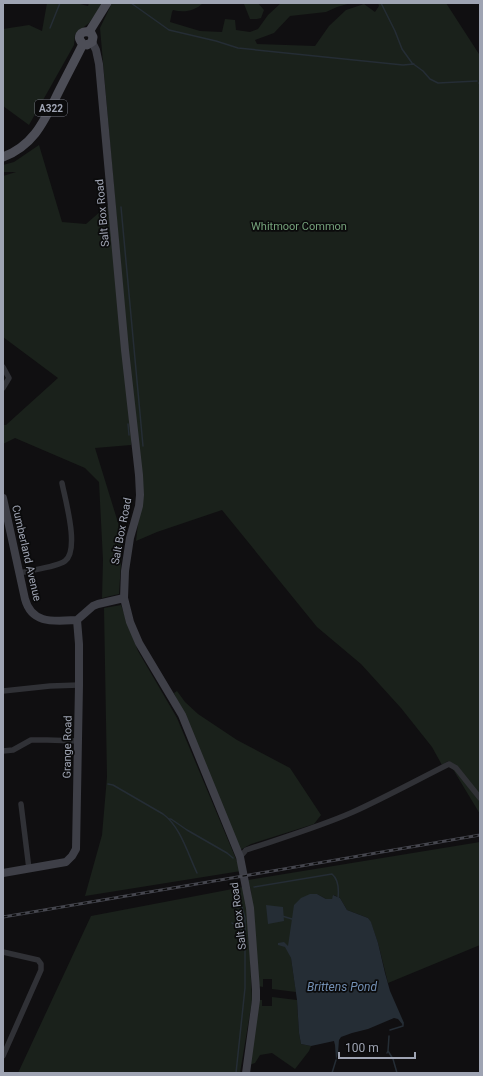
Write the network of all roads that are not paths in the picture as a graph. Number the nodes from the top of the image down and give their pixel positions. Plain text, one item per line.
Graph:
1 (107, 3) edge
2 (87, 43) junction
3 (3, 158) edge
4 (3, 367) edge
5 (3, 388) edge
6 (62, 483) dead end
7 (3, 498) edge
8 (4, 507) edge
9 (20, 573) junction
10 (124, 598) junction
11 (77, 620) junction
12 (79, 685) junction
13 (3, 691) edge
14 (78, 741) junction
15 (3, 751) edge
16 (480, 798) edge
17 (21, 804) dead end
18 (240, 857) junction
19 (29, 869) junction
20 (3, 873) edge
21 (3, 952) edge
22 (3, 1056) edge
23 (246, 1073) edge

1 - 2 main road
2 - 3 main road, A322
2 - 10 street, Salt Box Road
4 - 5 street
6 - 9 street
7 - 8 street, Cumberland Avenue
8 - 9 street, Cumberland Avenue
9 - 11 street, Cumberland Avenue
10 - 11 street
10 - 18 street, Salt Box Road
11 - 12 street, Grange Road
12 - 13 street
12 - 14 street, Grange Road
14 - 15 street
14 - 19 street, Grange Road
16 - 18 street
17 - 19 street
18 - 23 street, Salt Box Road
19 - 20 street, Grange Road
21 - 22 street

